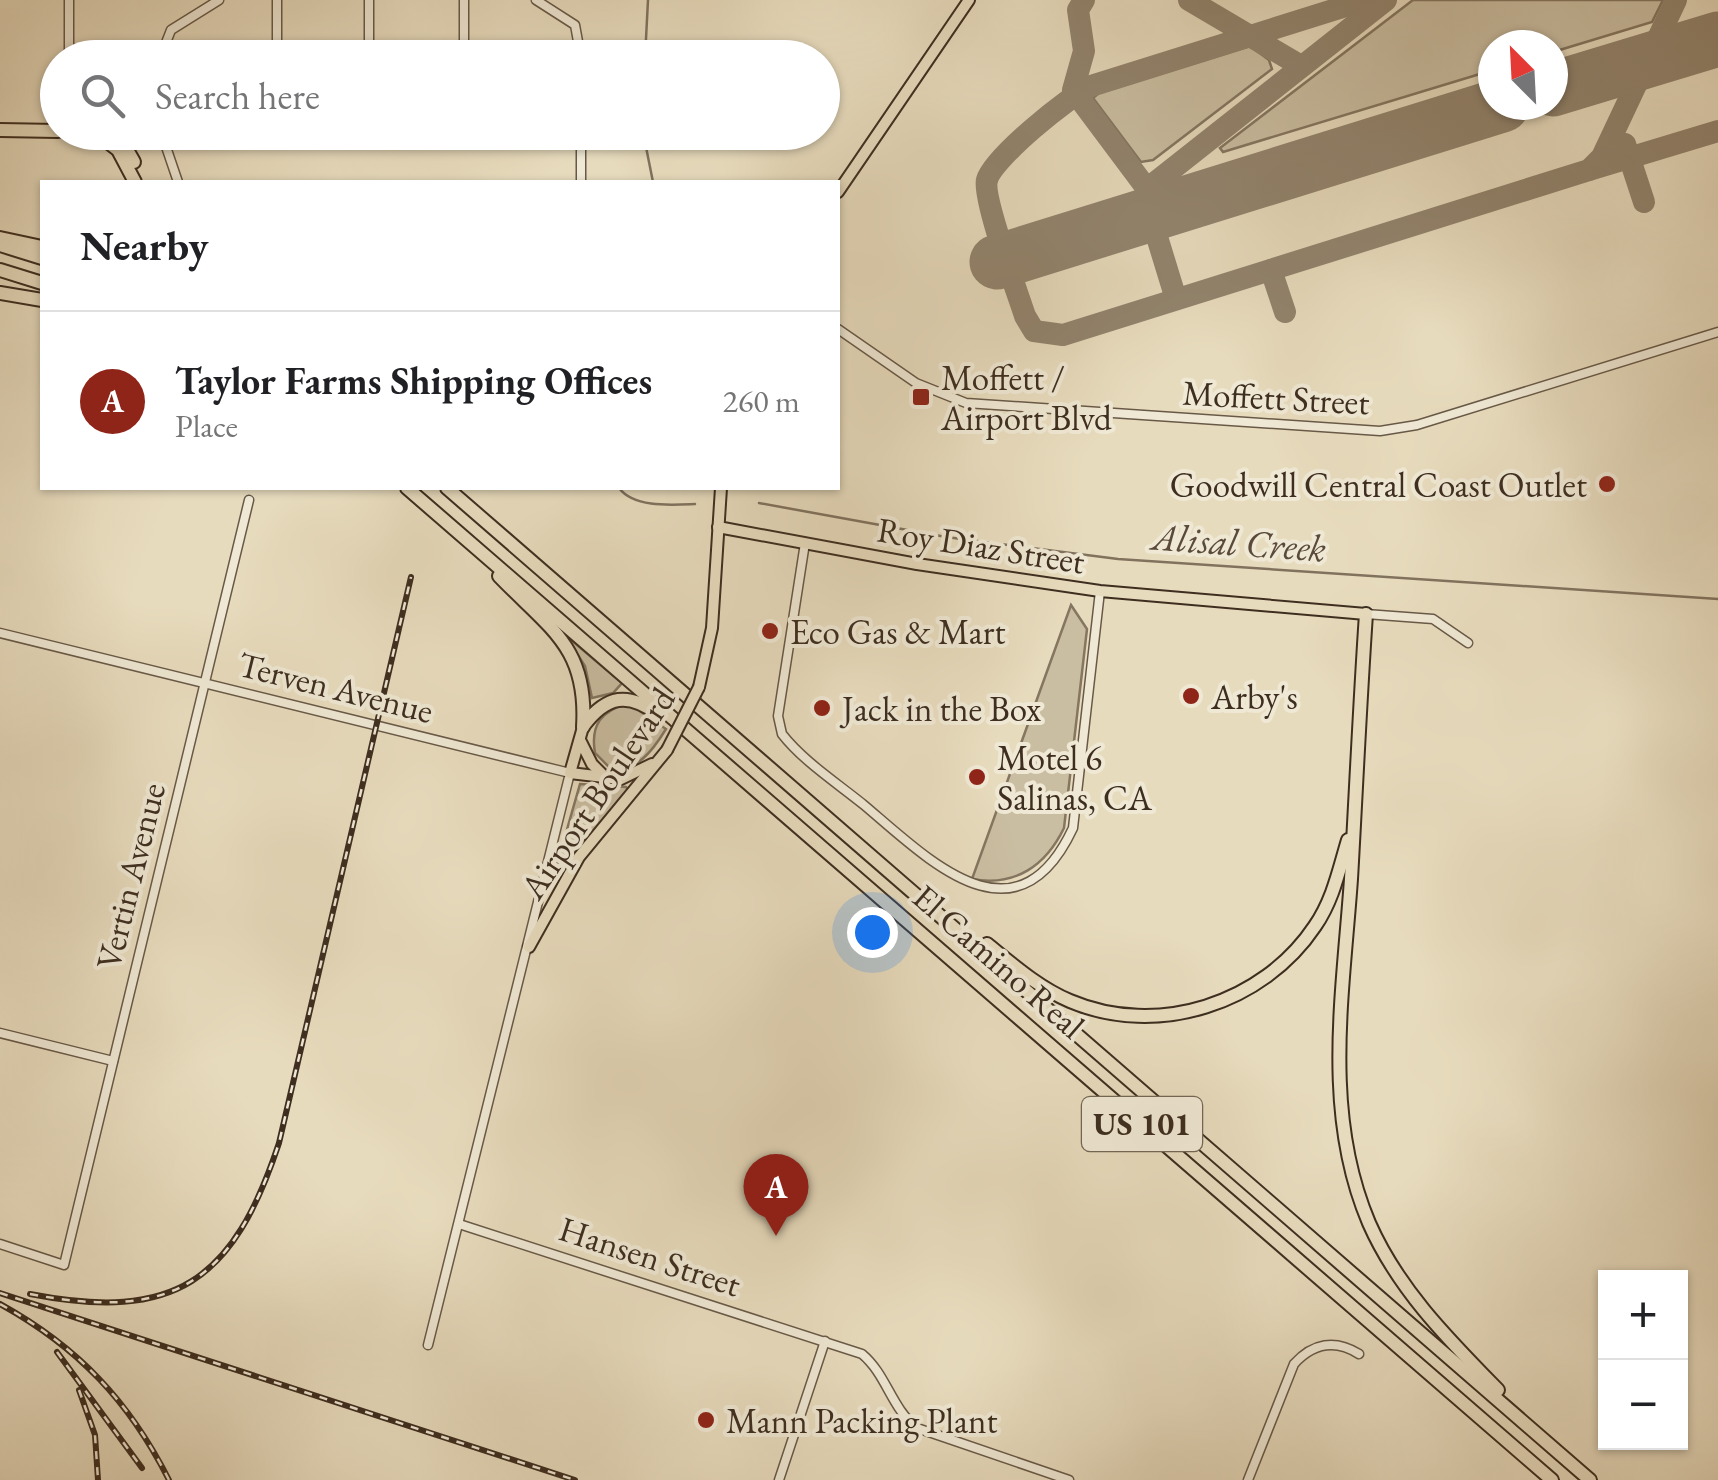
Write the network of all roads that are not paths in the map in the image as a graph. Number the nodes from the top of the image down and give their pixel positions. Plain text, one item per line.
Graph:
1 (69, 0) edge
2 (219, 0) edge
3 (277, 0) edge
4 (369, 0) edge
5 (464, 0) edge
6 (536, 0) edge
7 (969, 0) edge
8 (69, 40) edge
9 (167, 40) edge
10 (277, 40) edge
11 (369, 40) edge
12 (464, 40) edge
13 (578, 40) edge
14 (0, 130) edge
15 (40, 131) edge
16 (117, 150) edge
17 (129, 150) edge
18 (166, 150) edge
19 (581, 150) edge
20 (135, 180) edge
21 (143, 180) edge
22 (177, 180) edge
23 (581, 180) edge
24 (840, 189) edge
25 (0, 238) edge
26 (0, 245) edge
27 (40, 247) edge
28 (40, 257) edge
29 (0, 270) edge
30 (40, 281) edge
31 (0, 293) edge
32 (40, 300) edge
33 (840, 329) edge
34 (1718, 332) edge
35 (410, 490) edge
36 (449, 490) edge
37 (721, 490) edge
38 (249, 500) dead end
39 (442, 516) junction
40 (718, 527) junction
41 (805, 543) junction
42 (1100, 591) junction
43 (1366, 614) junction
44 (0, 632) edge
45 (1468, 644) dead end
46 (205, 682) junction
47 (581, 733) junction
48 (656, 762) junction
49 (732, 769) junction
50 (570, 773) junction
51 (607, 780) junction
52 (1350, 831) junction
53 (958, 930) junction
54 (529, 947) junction
55 (0, 1033) edge
56 (113, 1060) junction
57 (459, 1224) junction
58 (0, 1244) edge
59 (824, 1341) junction
60 (428, 1346) dead end
61 (1359, 1354) dead end
62 (1540, 1436) junction
63 (779, 1480) edge
64 (1069, 1480) edge
65 (1248, 1480) edge
66 (1552, 1480) edge
67 (1590, 1480) edge

1 - 8 street
2 - 9 street
3 - 10 street
4 - 11 street
5 - 12 street
6 - 13 street
7 - 24 main road
14 - 15 highway
16 - 20 highway
17 - 21 highway
18 - 22 street
19 - 23 street
25 - 27 highway
26 - 28 highway
29 - 30 highway
31 - 32 highway
33 - 34 street, Moffett Street
35 - 39 highway, El Camino Real / US 101
36 - 53 highway, El Camino Real / US 101
37 - 40 main road, Airport Boulevard
38 - 46 street, Vertin Avenue
39 - 47 highway
39 - 49 highway, El Camino Real / US 101
40 - 41 main road, Roy Diaz Street
40 - 48 main road, Airport Boulevard, bridge
41 - 42 main road, Roy Diaz Street
41 - 42 street
42 - 43 main road, Roy Diaz Street
43 - 45 street, Roy Diaz Street
43 - 52 highway
44 - 46 street, Terven Avenue
46 - 50 street, Terven Avenue
46 - 56 street, Vertin Avenue
47 - 49 highway
47 - 50 main road
47 - 51 main road
48 - 51 main road, Terven Avenue
48 - 54 main road, Airport Boulevard
49 - 66 highway, El Camino Real / US 101
50 - 51 main road, Terven Avenue
50 - 54 street, Airport Boulevard
52 - 53 highway
52 - 62 highway
53 - 62 highway, El Camino Real / US 101
54 - 57 street, Airport Boulevard
55 - 56 street
56 - 58 street, Vertin Avenue
57 - 59 street, Hansen Street
57 - 60 street, Airport Boulevard
59 - 63 street
59 - 64 street, Hansen Street
61 - 65 street
62 - 67 highway, El Camino Real / US 101

